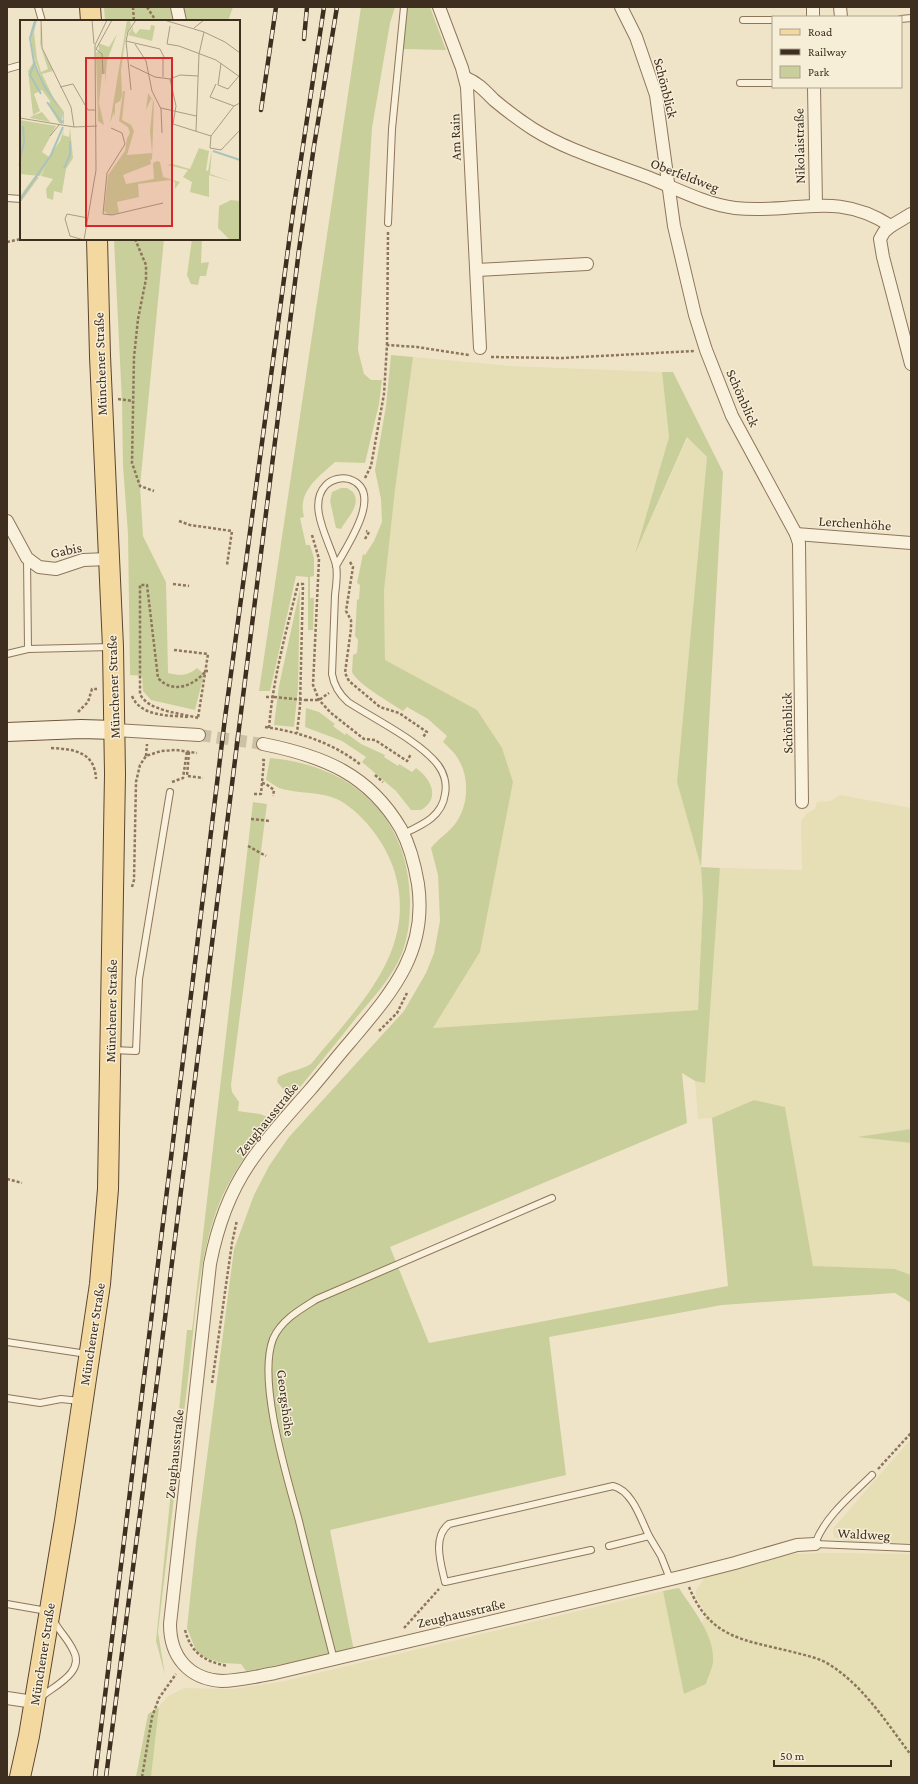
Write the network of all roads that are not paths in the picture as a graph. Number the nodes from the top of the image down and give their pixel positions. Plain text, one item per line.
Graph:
1 (38, 7) edge
2 (90, 7) edge
3 (177, 7) edge
4 (404, 7) edge
5 (439, 7) edge
6 (621, 7) edge
7 (42, 20) edge
8 (91, 20) edge
9 (180, 20) edge
10 (743, 20) dead end
11 (772, 20) edge
12 (20, 66) edge
13 (7, 69) edge
14 (466, 78) junction
15 (740, 83) dead end
16 (772, 83) edge
17 (814, 88) edge
18 (668, 185) junction
19 (7, 198) edge
20 (20, 199) edge
21 (816, 205) junction
22 (911, 214) edge
23 (388, 223) road end
24 (891, 226) junction
25 (97, 240) edge
26 (587, 264) dead end
27 (477, 270) junction
28 (480, 352) road end
29 (911, 364) edge
30 (7, 521) edge
31 (796, 534) junction
32 (911, 542) edge
33 (27, 558) junction
34 (108, 559) junction
35 (336, 566) junction
36 (113, 647) junction
37 (28, 649) junction
38 (7, 654) edge
39 (115, 730) junction
40 (7, 732) edge
41 (200, 735) tunnel mouth
42 (263, 744) tunnel mouth
43 (170, 790) road end
44 (802, 802) dead end
45 (403, 834) junction
46 (111, 1050) junction
47 (552, 1198) dead end
48 (7, 1342) edge
49 (89, 1354) junction
50 (7, 1398) edge
51 (82, 1401) junction
52 (872, 1475) road end
53 (649, 1536) junction
54 (815, 1544) junction
55 (609, 1546) dead end
56 (911, 1548) edge
57 (591, 1550) dead end
58 (670, 1579) junction
59 (7, 1604) edge
60 (49, 1611) junction
61 (334, 1660) junction
62 (7, 1698) edge
63 (34, 1702) junction
64 (20, 1777) edge

1 - 7 lane
2 - 8 main road
3 - 9 street
4 - 23 lane
5 - 14 street, Am Rain
6 - 18 street, Schönblick
10 - 11 lane
12 - 13 lane
14 - 18 street, Oberfeldweg
14 - 27 street, Am Rain
15 - 16 lane
17 - 21 street, Nikolaistraße
18 - 21 street, Oberfeldweg
18 - 31 street, Schönblick
19 - 20 lane
21 - 24 street, Oberfeldweg
22 - 24 street
24 - 29 street
25 - 34 main road, Münchener Straße
26 - 27 street
27 - 28 street, Am Rain
30 - 33 street
31 - 32 street, Lerchenhöhe
31 - 44 street, Schönblick
33 - 34 street, Gabis
33 - 37 lane
34 - 36 main road, Münchener Straße
35 - 35 lane
35 - 45 lane
36 - 37 lane
36 - 39 main road, Münchener Straße
37 - 38 lane
39 - 40 main road
39 - 41 street
39 - 46 main road, Münchener Straße
42 - 45 street, Zeughausstraße
43 - 46 lane
45 - 61 street, Zeughausstraße
46 - 49 main road, Münchener Straße
47 - 61 lane, Georgshöhe
48 - 49 lane
49 - 51 main road, Münchener Straße
50 - 51 lane
51 - 60 main road, Münchener Straße
52 - 54 lane
53 - 55 lane
53 - 57 lane
53 - 58 lane
54 - 56 lane, Waldweg
54 - 58 street, Zeughausstraße
58 - 61 street, Zeughausstraße
59 - 60 lane
60 - 63 main road, Münchener Straße
60 - 63 lane
62 - 63 street
63 - 64 main road, Münchener Straße

